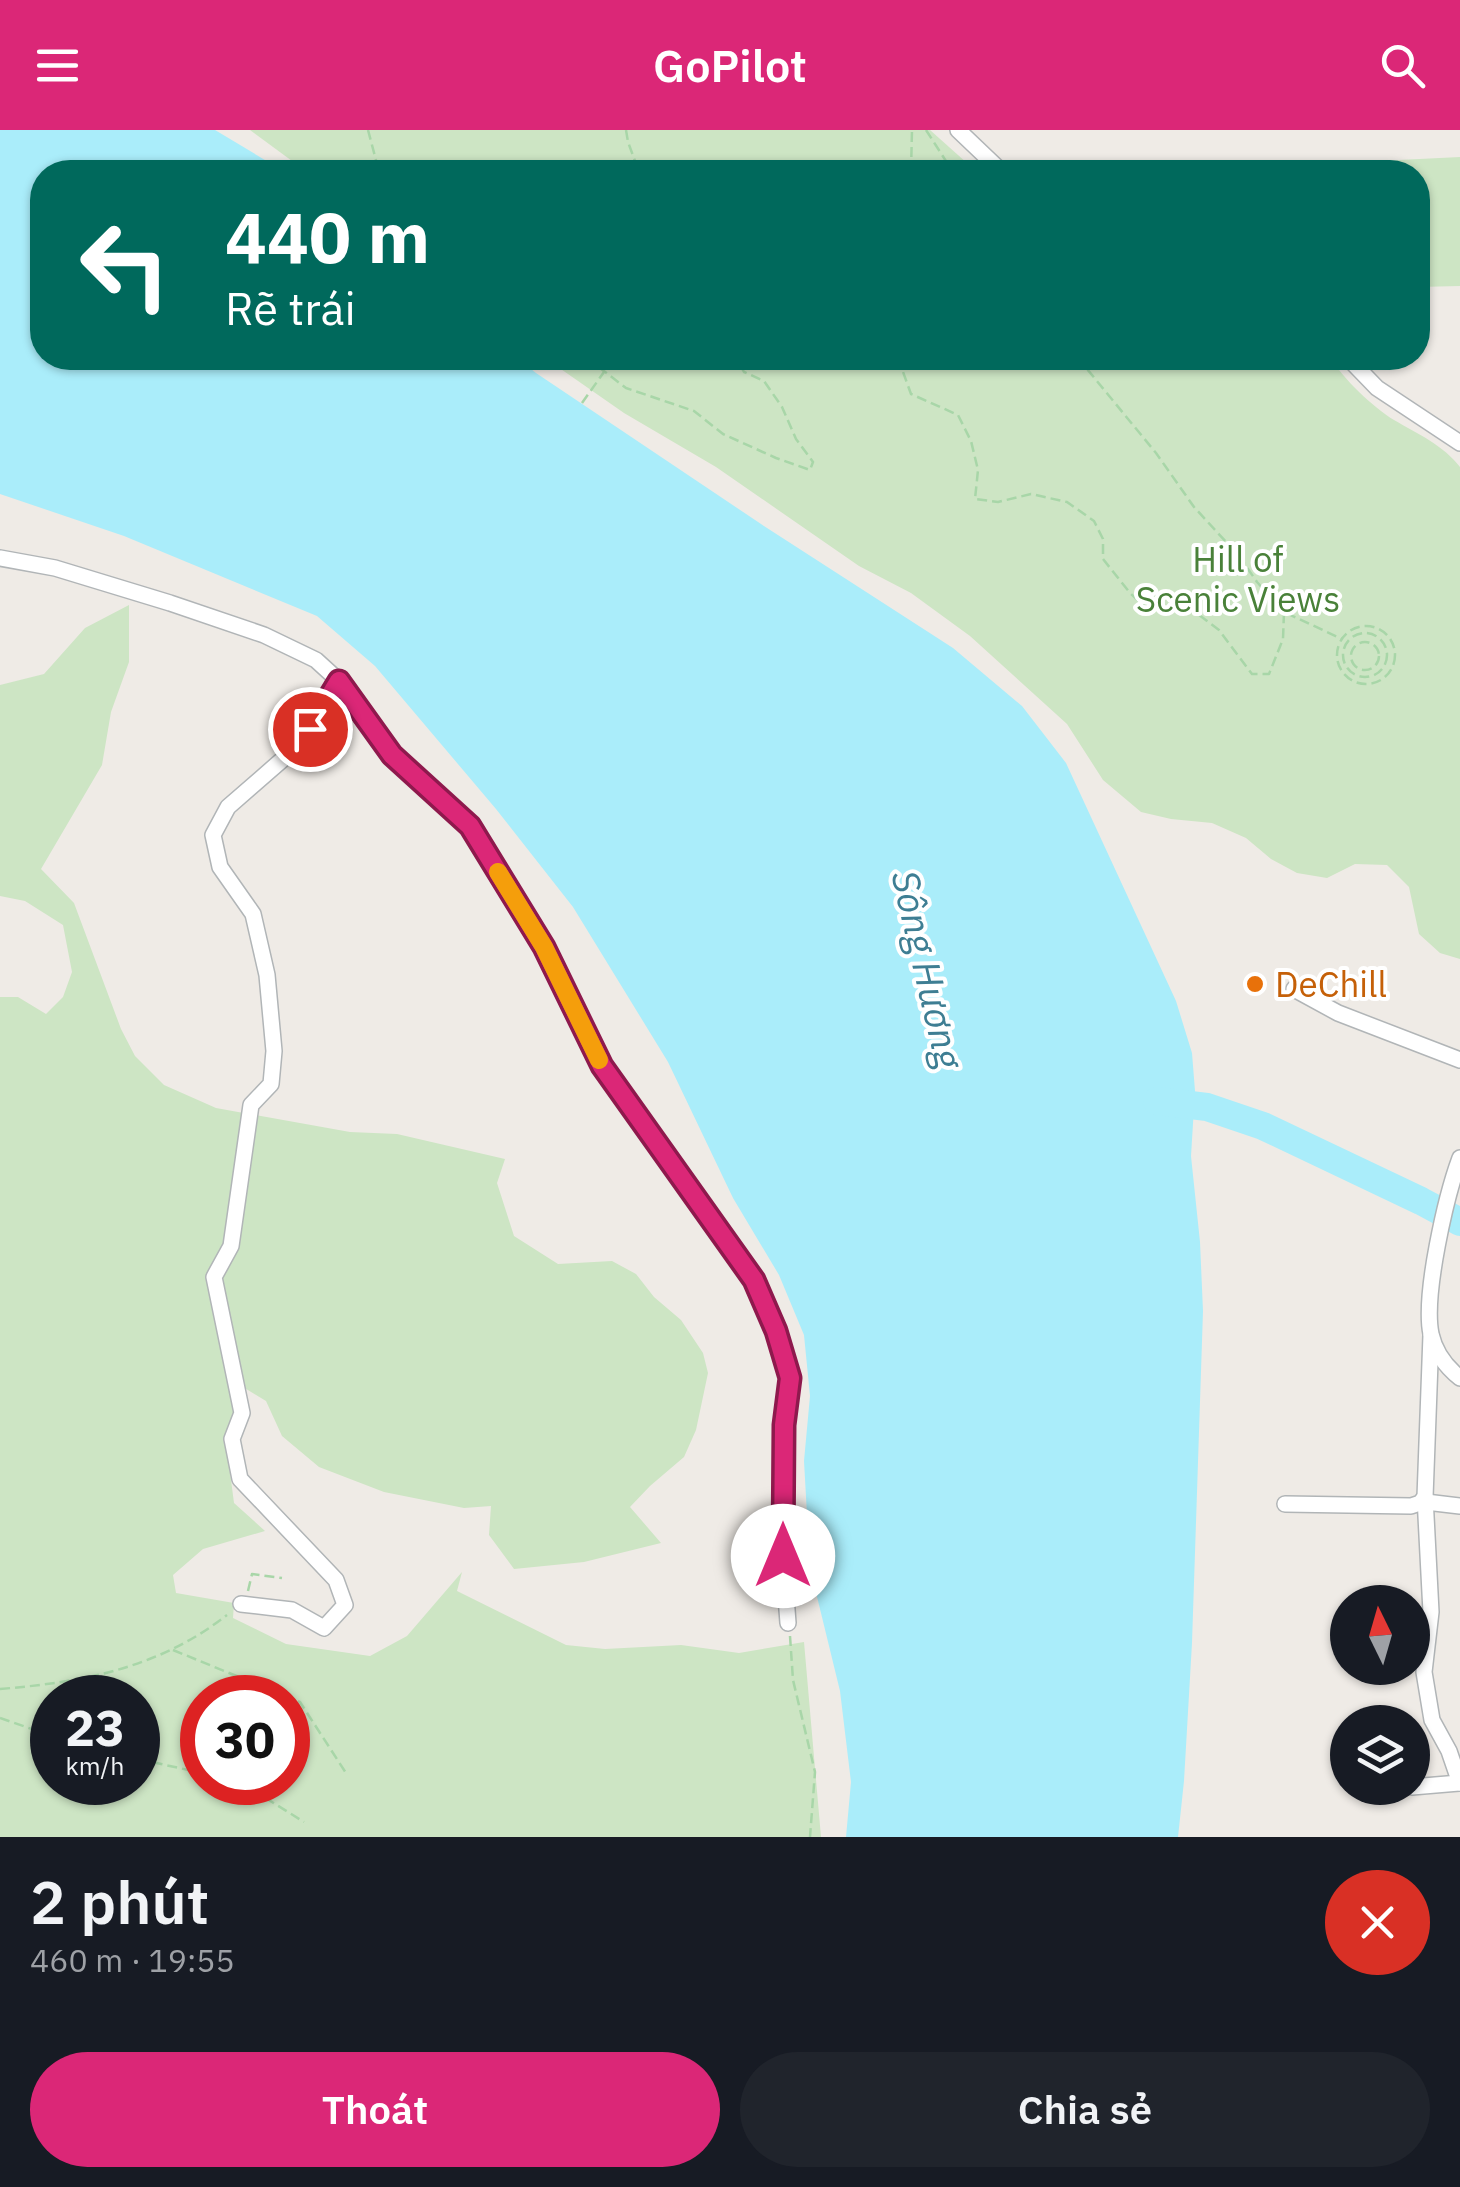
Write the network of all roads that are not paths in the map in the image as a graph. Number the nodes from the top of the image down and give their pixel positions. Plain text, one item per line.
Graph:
1 (958, 130) edge
2 (989, 160) edge
3 (1360, 370) edge
4 (1460, 443) edge
5 (0, 558) edge
6 (339, 681) junction
7 (1294, 989) dead end
8 (1460, 1060) edge
9 (1458, 1163) edge
10 (1432, 1335) junction
11 (1460, 1378) edge
12 (1426, 1500) junction
13 (1285, 1504) dead end
14 (1460, 1506) edge
15 (242, 1604) road end
16 (788, 1623) road end
17 (1459, 1783) edge
18 (1430, 1786) edge

1 - 2 street
3 - 4 street
5 - 6 street
6 - 15 street
6 - 16 street
7 - 8 street
9 - 10 street
10 - 11 street
10 - 12 street
12 - 13 street
12 - 14 street
12 - 17 street
17 - 18 street

